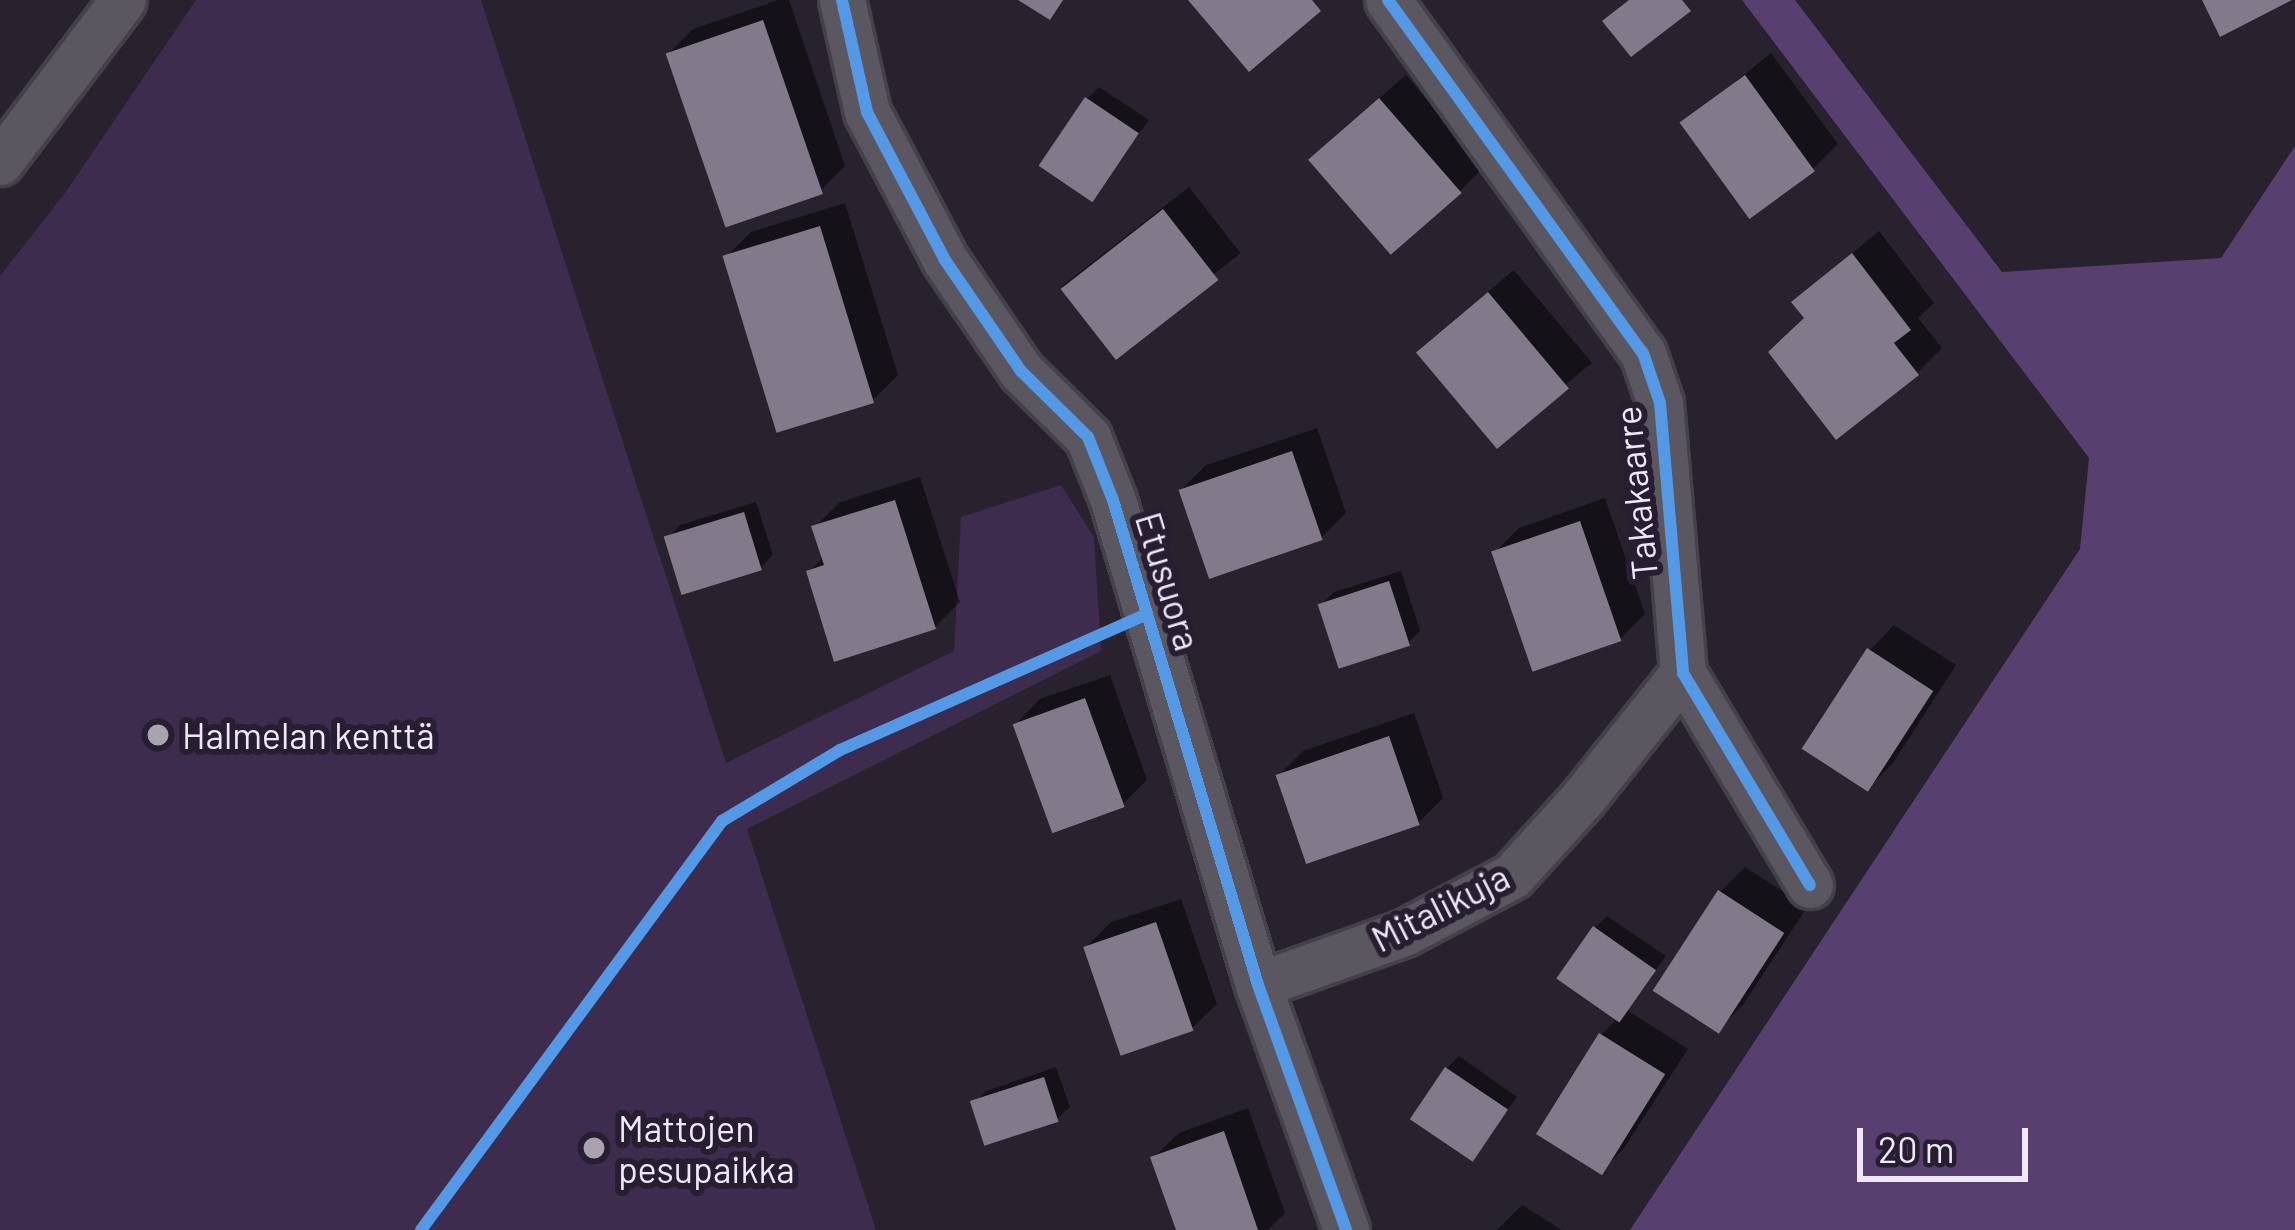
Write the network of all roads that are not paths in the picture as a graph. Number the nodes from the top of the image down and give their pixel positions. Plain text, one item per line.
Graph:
1 (123, 0) edge
2 (842, 0) edge
3 (1388, 0) edge
4 (0, 162) edge
5 (1683, 673) junction
6 (1810, 885) dead end
7 (1258, 985) junction
8 (1346, 1230) edge

1 - 4 street
2 - 7 street, Etusuora
3 - 5 street, Takakaarre
5 - 6 street, Takakaarre
5 - 7 street, Mitalikuja
7 - 8 street, Etusuora

